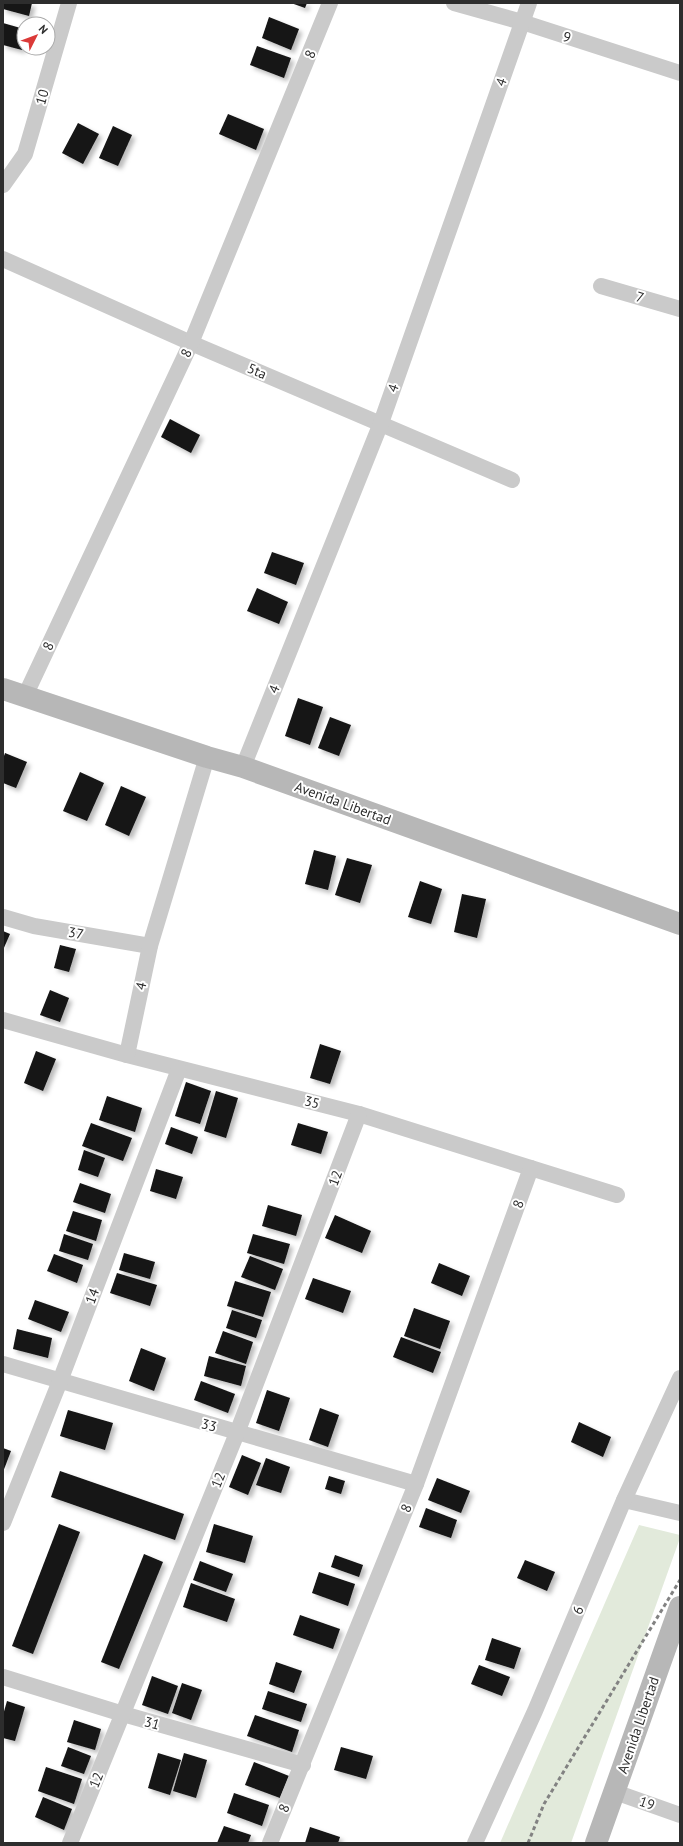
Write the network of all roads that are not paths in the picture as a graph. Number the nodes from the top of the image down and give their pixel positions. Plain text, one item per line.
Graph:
1 (69, 3) edge
2 (330, 3) edge
3 (454, 3) edge
4 (529, 3) edge
5 (522, 22) junction
6 (680, 73) edge
7 (3, 185) edge
8 (3, 259) edge
9 (601, 286) dead end
10 (680, 309) edge
11 (191, 343) junction
12 (380, 423) junction
13 (512, 480) dead end
14 (3, 689) edge
15 (25, 696) junction
16 (207, 757) junction
17 (244, 767) junction
18 (3, 917) edge
19 (680, 924) edge
20 (150, 946) junction
21 (4, 1024) edge
22 (127, 1055) junction
23 (179, 1069) junction
24 (359, 1114) junction
25 (531, 1168) junction
26 (617, 1195) dead end
27 (3, 1364) edge
28 (680, 1378) edge
29 (60, 1381) junction
30 (237, 1433) junction
31 (416, 1484) junction
32 (624, 1500) junction
33 (680, 1513) edge
34 (3, 1523) edge
35 (680, 1607) edge
36 (3, 1677) edge
37 (123, 1714) junction
38 (303, 1765) junction
39 (615, 1792) junction
40 (680, 1815) edge
41 (70, 1843) edge
42 (270, 1843) edge
43 (475, 1843) edge
44 (596, 1843) edge

1 - 7 street, 10
2 - 11 street, 8
3 - 5 street, 9
4 - 5 street, 4
5 - 6 street, 9
5 - 12 street, 4
8 - 11 street, 5ta
9 - 10 street, 7
11 - 12 street, 5ta
11 - 15 street, 8
12 - 13 street, 5ta
12 - 17 street, 4
14 - 15 main road, Avenida Libertad
15 - 16 main road, Avenida Libertad
16 - 17 main road, Avenida Libertad
16 - 20 street, 4
17 - 19 main road, Avenida Libertad
18 - 20 street, 37
20 - 22 street, 4
21 - 22 street, 35
22 - 23 street, 35
23 - 24 street, 35
23 - 29 street, 14
24 - 25 street, 35
24 - 30 street, 12
25 - 26 street, 35
25 - 31 street, 8
27 - 29 street, 33
28 - 32 street, 6
29 - 30 street, 33
29 - 34 street, 14
30 - 31 street, 33
30 - 37 street, 12
31 - 38 street, 8
32 - 33 street
32 - 43 street, 6
35 - 39 main road, Avenida Libertad
36 - 37 street, 31
37 - 38 street, 31
37 - 41 street, 12
38 - 42 street, 8
39 - 40 street, 19
39 - 44 main road, Avenida Libertad

